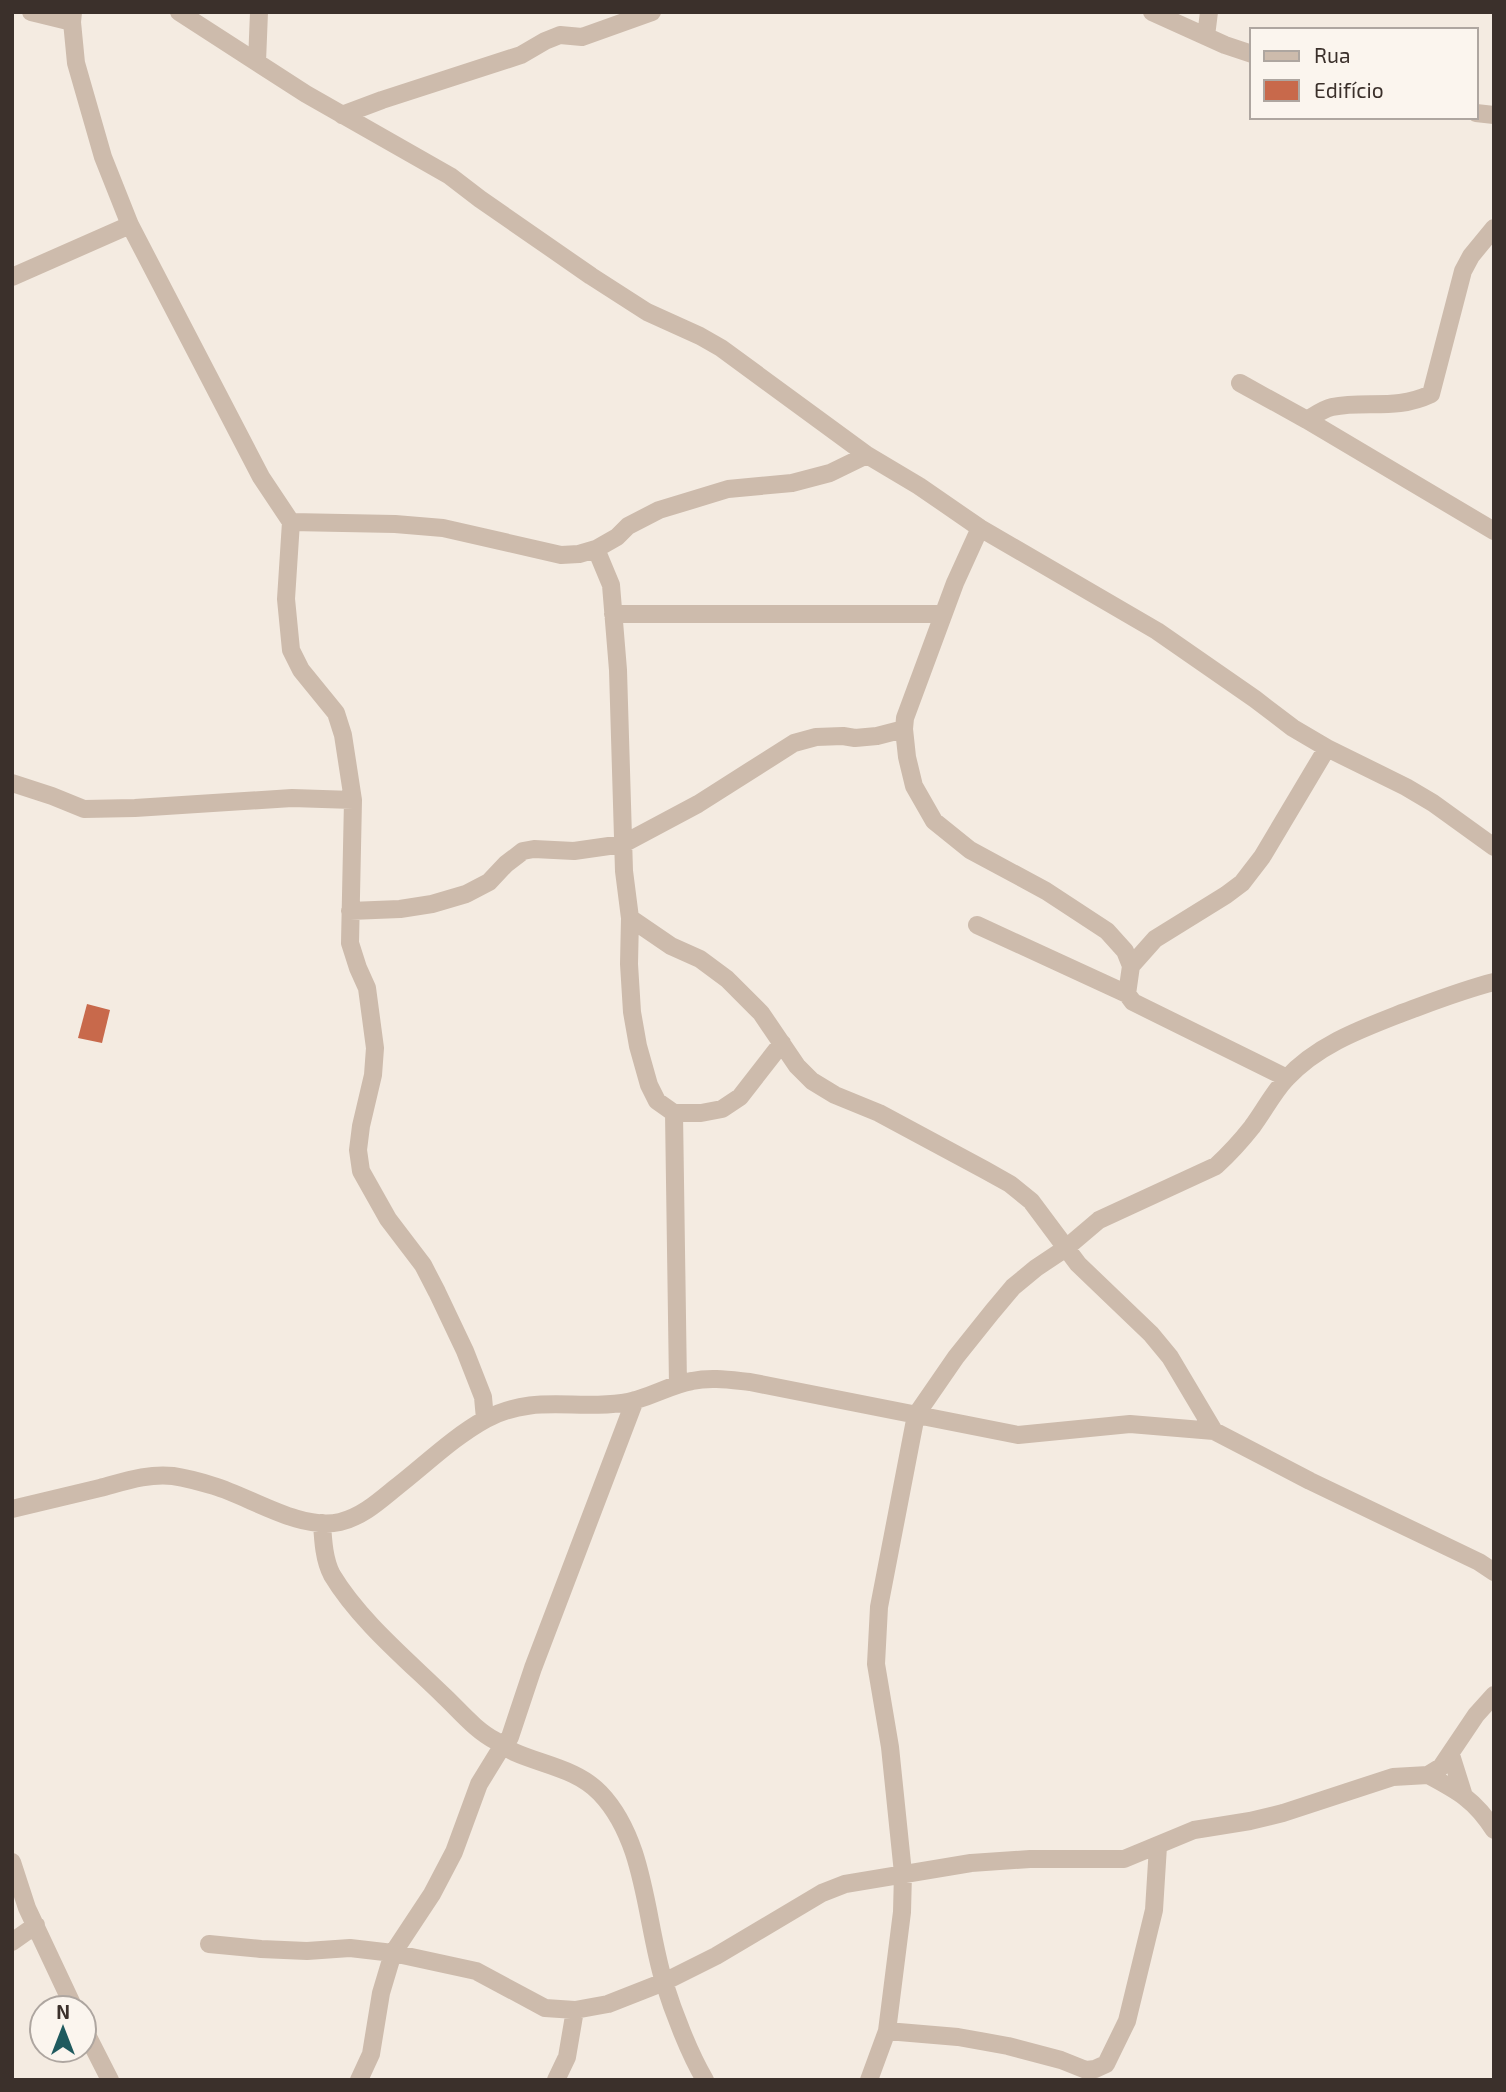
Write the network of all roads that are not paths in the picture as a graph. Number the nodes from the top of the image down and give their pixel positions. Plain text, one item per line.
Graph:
1 (32, 12) edge
2 (179, 12) edge
3 (259, 12) edge
4 (652, 12) edge
5 (1152, 12) edge
6 (1209, 12) edge
7 (72, 17) edge
8 (1206, 36) junction
9 (1250, 53) edge
10 (257, 62) junction
11 (342, 115) junction
12 (130, 225) junction
13 (1494, 228) edge
14 (12, 277) edge
15 (1240, 383) dead end
16 (1307, 420) junction
17 (867, 455) junction
18 (290, 522) junction
19 (980, 528) junction
20 (1494, 531) edge
21 (596, 549) junction
22 (613, 614) junction
23 (943, 614) junction
24 (904, 729) junction
25 (1327, 748) junction
26 (12, 783) edge
27 (353, 800) junction
28 (623, 844) junction
29 (1494, 847) edge
30 (350, 911) junction
31 (630, 918) junction
32 (977, 925) dead end
33 (1131, 966) junction
34 (1494, 982) edge
35 (1127, 994) junction
36 (782, 1043) junction
37 (1287, 1078) junction
38 (674, 1113) junction
39 (1066, 1248) junction
40 (678, 1385) junction
41 (483, 1397) junction
42 (635, 1401) junction
43 (508, 1409) junction
44 (916, 1415) junction
45 (485, 1419) junction
46 (1214, 1431) junction
47 (12, 1509) edge
48 (322, 1523) junction
49 (1494, 1572) edge
50 (1494, 1695) edge
51 (503, 1745) junction
52 (1451, 1755) junction
53 (1428, 1775) junction
54 (1463, 1793) junction
55 (1494, 1830) edge
56 (1158, 1846) junction
57 (12, 1862) edge
58 (903, 1873) junction
59 (36, 1925) junction
60 (12, 1942) edge
61 (209, 1944) dead end
62 (393, 1953) junction
63 (664, 1982) junction
64 (68, 1994) edge
65 (575, 2010) junction
66 (887, 2031) junction
67 (98, 2056) edge
68 (702, 2078) edge
69 (110, 2080) edge
70 (359, 2080) edge
71 (556, 2080) edge
72 (869, 2080) edge

1 - 7 street
2 - 10 street
3 - 10 street
4 - 11 street
5 - 8 street
6 - 8 street
7 - 12 street
8 - 9 street
10 - 11 street
11 - 17 street
12 - 14 street
12 - 18 street
13 - 16 street
15 - 16 street
16 - 20 street
17 - 19 street
17 - 21 street
18 - 21 street
18 - 27 street
19 - 23 street
19 - 25 street
21 - 22 street
22 - 23 street
22 - 28 street
23 - 24 street
24 - 28 street
24 - 33 street
25 - 29 street
25 - 33 street
26 - 27 street
27 - 30 street
28 - 30 street
28 - 31 street
30 - 41 street
31 - 36 street
31 - 38 street
32 - 35 street
33 - 35 street
34 - 37 street
35 - 37 street
36 - 38 street
36 - 39 street
37 - 39 street
38 - 40 street
39 - 44 street
39 - 46 street
40 - 42 street
40 - 44 street
41 - 43 street
41 - 45 street
42 - 43 street
42 - 51 street
43 - 45 street
44 - 46 street
44 - 58 street
45 - 48 street
46 - 49 street
47 - 48 street
48 - 51 street
50 - 52 street
51 - 62 street
51 - 63 street
52 - 53 street
52 - 54 street
53 - 54 street
53 - 56 street
54 - 55 street
56 - 58 street
56 - 66 street
57 - 59 street
58 - 63 street
58 - 66 street
59 - 60 street
59 - 64 street
61 - 62 street
62 - 65 street
62 - 70 street
63 - 65 street
63 - 68 street
65 - 71 street
66 - 72 street
67 - 69 street

